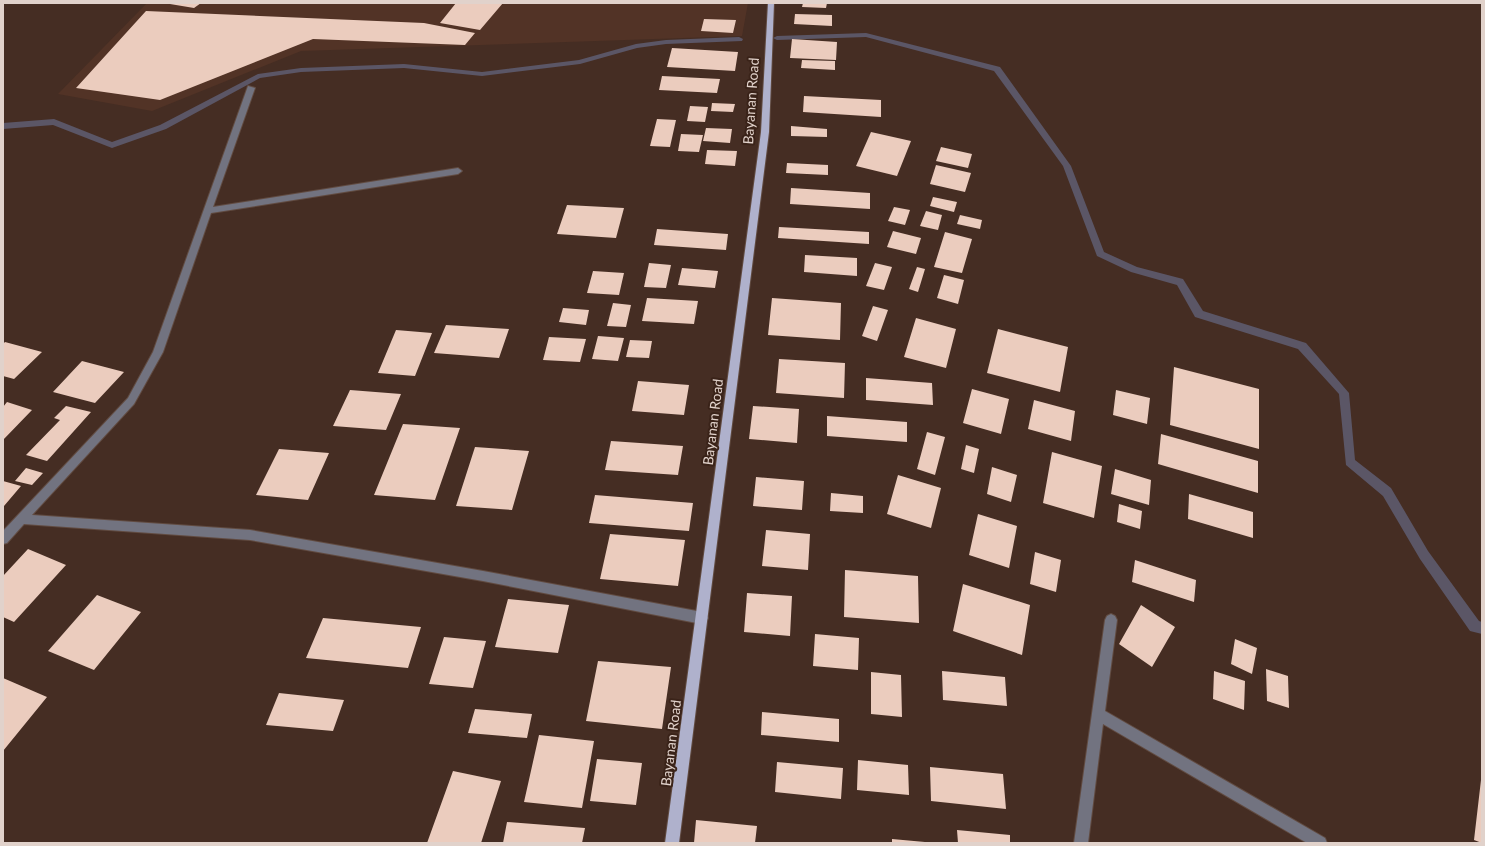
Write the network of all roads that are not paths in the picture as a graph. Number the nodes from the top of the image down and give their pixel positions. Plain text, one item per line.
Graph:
1 (771, 3) edge
2 (250, 88) dead end
3 (458, 171) dead end
4 (207, 211) junction
5 (24, 519) junction
6 (3, 539) edge
7 (702, 618) junction
8 (1111, 620) dead end
9 (1098, 714) junction
10 (672, 843) edge
11 (1081, 843) edge
12 (1320, 843) edge

1 - 7 main road, Bayanan Road
2 - 4 street
3 - 4 street
4 - 5 street
5 - 6 street
5 - 7 street
7 - 10 main road, Bayanan Road
8 - 9 street
9 - 11 street
9 - 12 street

